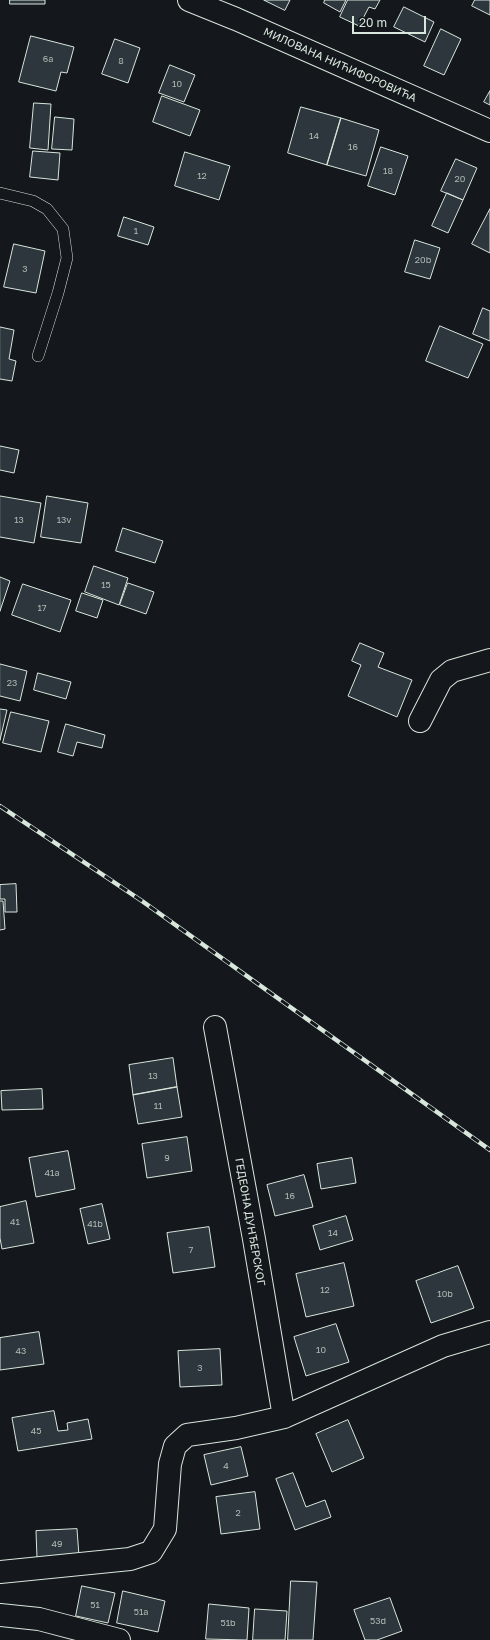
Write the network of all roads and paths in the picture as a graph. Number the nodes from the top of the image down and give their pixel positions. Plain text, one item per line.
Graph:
1 (189, 0) edge
2 (490, 131) edge
3 (0, 193) edge
4 (38, 356) dead end
5 (490, 660) edge
6 (420, 721) dead end
7 (215, 1027) dead end
8 (490, 1332) edge
9 (284, 1417) junction
10 (0, 1572) edge
11 (0, 1615) edge
12 (119, 1640) edge

1 - 2 street, МИЛОВАНА НИЋИФОРОВИЋА
3 - 4 lane
5 - 6 street
7 - 9 street, ГЕДЕОНА ДУНЂЕРСКОГ
8 - 9 street
9 - 10 street
11 - 12 street

